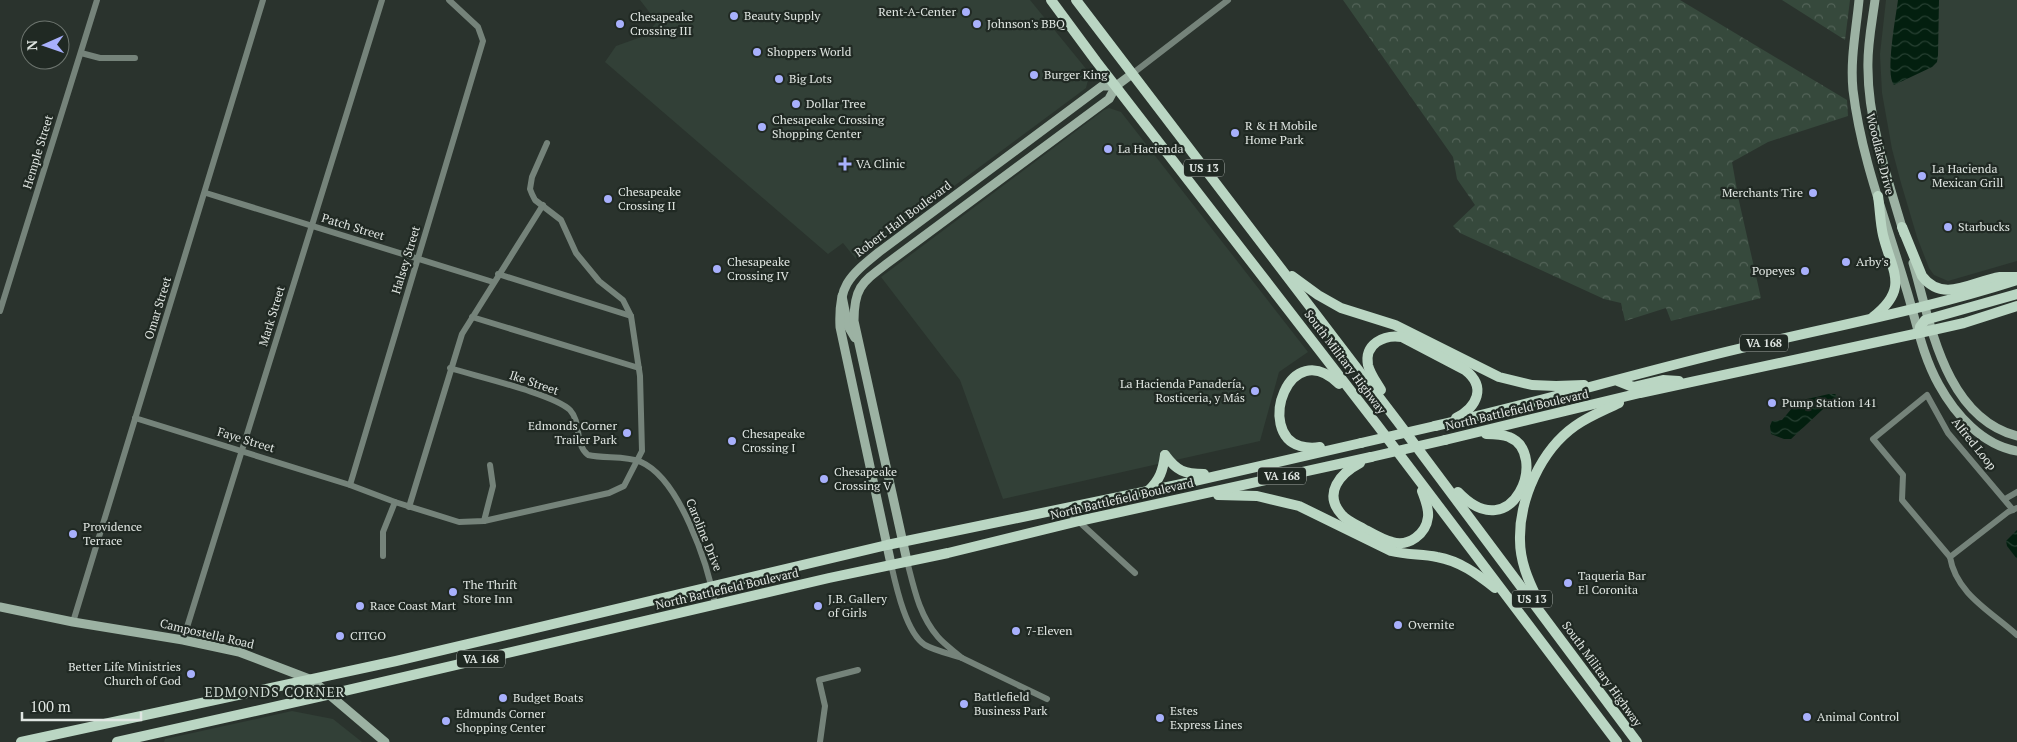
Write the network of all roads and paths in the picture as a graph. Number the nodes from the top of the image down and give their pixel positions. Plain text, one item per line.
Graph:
1 (97, 0) edge
2 (263, 0) edge
3 (382, 0) edge
4 (449, 0) edge
5 (1051, 0) edge
6 (1076, 0) edge
7 (1228, 0) edge
8 (1859, 0) edge
9 (1875, 0) edge
10 (80, 53) junction
11 (135, 58) dead end
12 (1132, 74) junction
13 (1116, 86) junction
14 (547, 143) dead end
15 (206, 193) junction
16 (1878, 196) junction
17 (543, 205) junction
18 (311, 226) junction
19 (1902, 227) junction
20 (418, 259) junction
21 (1276, 262) junction
22 (498, 274) junction
23 (2017, 279) edge
24 (493, 282) junction
25 (842, 293) junction
26 (2017, 294) edge
27 (1925, 306) junction
28 (2017, 306) edge
29 (1913, 310) junction
30 (0, 311) edge
31 (630, 316) junction
32 (472, 317) junction
33 (1929, 318) junction
34 (1868, 320) junction
35 (1933, 330) junction
36 (1919, 333) junction
37 (858, 342) junction
38 (450, 368) junction
39 (639, 368) junction
40 (1618, 381) junction
41 (1692, 383) junction
42 (1605, 384) junction
43 (1640, 393) junction
44 (135, 418) junction
45 (1398, 422) junction
46 (1378, 426) junction
47 (1435, 426) junction
48 (1467, 435) junction
49 (2017, 436) edge
50 (1361, 443) junction
51 (242, 451) junction
52 (2017, 451) edge
53 (1371, 457) junction
54 (1425, 457) junction
55 (638, 461) junction
56 (1405, 462) junction
57 (490, 465) dead end
58 (1220, 474) junction
59 (350, 485) junction
60 (1148, 491) junction
61 (2017, 492) edge
62 (1192, 496) junction
63 (2017, 501) edge
64 (395, 502) junction
65 (2011, 505) edge
66 (409, 507) junction
67 (1064, 508) junction
68 (484, 520) junction
69 (1079, 521) junction
70 (904, 541) junction
71 (887, 545) junction
72 (383, 556) dead end
73 (1950, 558) junction
74 (907, 561) junction
75 (891, 564) junction
76 (1135, 573) dead end
77 (711, 585) junction
78 (1504, 594) junction
79 (715, 604) junction
80 (0, 607) edge
81 (73, 622) junction
82 (2017, 635) edge
83 (183, 640) junction
84 (1562, 640) junction
85 (962, 658) junction
86 (858, 670) dead end
87 (312, 680) junction
88 (331, 694) junction
89 (1047, 699) dead end
90 (21, 742) edge
91 (117, 742) edge
92 (385, 742) edge
93 (820, 742) edge
94 (1616, 742) edge
95 (1637, 742) edge

1 - 10 street, Hemple Street
2 - 15 street, Omar Street
3 - 18 street, Mark Street
4 - 20 street, Halsey Street
5 - 13 main road, South Military Highway / US 13
6 - 12 main road, South Military Highway / US 13
7 - 12 street
8 - 16 street, Woodlake Drive
9 - 19 street, Woodlake Drive
10 - 11 street
10 - 30 street, Hemple Street
12 - 13 street, Robert Hall Boulevard
12 - 21 main road, South Military Highway / US 13
13 - 25 street, Robert Hall Boulevard
13 - 37 street, Robert Hall Boulevard
13 - 46 main road, South Military Highway / US 13
14 - 17 street
15 - 18 street, Patch Street
15 - 44 street, Omar Street
16 - 29 street, Woodlake Drive
16 - 34 main road
17 - 22 street
17 - 31 street
18 - 20 street, Patch Street
18 - 51 street, Mark Street
19 - 23 main road
19 - 27 street, Woodlake Drive
20 - 24 street, Patch Street
20 - 59 street, Halsey Street
21 - 42 main road
21 - 45 main road, South Military Highway / US 13
22 - 24 street
22 - 31 street
23 - 27 main road, VA 168
24 - 32 street
25 - 37 street
25 - 71 street, Robert Hall Boulevard
26 - 33 main road
27 - 29 main road, VA 168
27 - 33 street, Woodlake Drive
28 - 35 main road, VA 168
29 - 34 main road, VA 168
29 - 36 street, Woodlake Drive
31 - 39 street
32 - 38 street
32 - 39 street
33 - 35 street, Woodlake Drive
33 - 36 main road
34 - 40 main road, VA 168
35 - 36 main road, VA 168
35 - 49 street, Woodlake Drive
36 - 41 main road, North Battlefield Boulevard / VA 168
36 - 52 street, Woodlake Drive
37 - 70 street, Robert Hall Boulevard
38 - 55 street, Ike Street
38 - 66 street
39 - 55 street
40 - 41 main road
40 - 42 main road, VA 168
41 - 43 main road, North Battlefield Boulevard / VA 168
42 - 47 main road, North Battlefield Boulevard / VA 168
43 - 48 main road, North Battlefield Boulevard / VA 168
43 - 84 main road
44 - 51 street, Faye Street
44 - 81 street, Omar Street
45 - 47 main road
45 - 54 main road, South Military Highway / US 13
46 - 50 main road
46 - 56 main road, South Military Highway / US 13
47 - 50 main road, North Battlefield Boulevard / VA 168, bridge
48 - 53 main road, North Battlefield Boulevard / VA 168, bridge
48 - 54 main road
50 - 58 main road, North Battlefield Boulevard / VA 168
51 - 59 street, Faye Street
51 - 83 street, Mark Street
53 - 56 main road
53 - 62 main road, North Battlefield Boulevard / VA 168
54 - 84 main road, South Military Highway / US 13
55 - 68 street
55 - 77 street, Caroline Drive
56 - 78 main road, South Military Highway / US 13
57 - 68 street
58 - 60 main road, North Battlefield Boulevard / VA 168
58 - 60 main road
59 - 64 street
60 - 67 main road, North Battlefield Boulevard / VA 168
61 - 65 street
62 - 69 main road, North Battlefield Boulevard / VA 168
62 - 78 main road
63 - 65 street
64 - 66 street
64 - 72 street
65 - 73 street
65 - 73 street, Alfred Loop
66 - 68 street
67 - 69 street
67 - 70 main road, North Battlefield Boulevard / VA 168
69 - 74 main road, North Battlefield Boulevard / VA 168
69 - 76 street
70 - 71 main road, North Battlefield Boulevard / VA 168
70 - 74 street, Robert Hall Boulevard
71 - 75 street, Robert Hall Boulevard
71 - 77 main road, North Battlefield Boulevard / VA 168
73 - 82 street
74 - 75 main road, North Battlefield Boulevard / VA 168
74 - 85 street
75 - 79 main road, North Battlefield Boulevard / VA 168
75 - 85 street
77 - 79 street, Caroline Drive
77 - 87 main road, North Battlefield Boulevard / VA 168
78 - 94 main road, South Military Highway / US 13
79 - 88 main road, North Battlefield Boulevard / VA 168
80 - 81 street, Campostella Road
81 - 83 street, Campostella Road
83 - 87 street, Campostella Road
84 - 95 main road, South Military Highway / US 13
85 - 89 street
86 - 93 street
87 - 88 street, Campostella Road
87 - 90 main road, VA 168
88 - 91 main road, VA 168
88 - 92 street, Campostella Road

